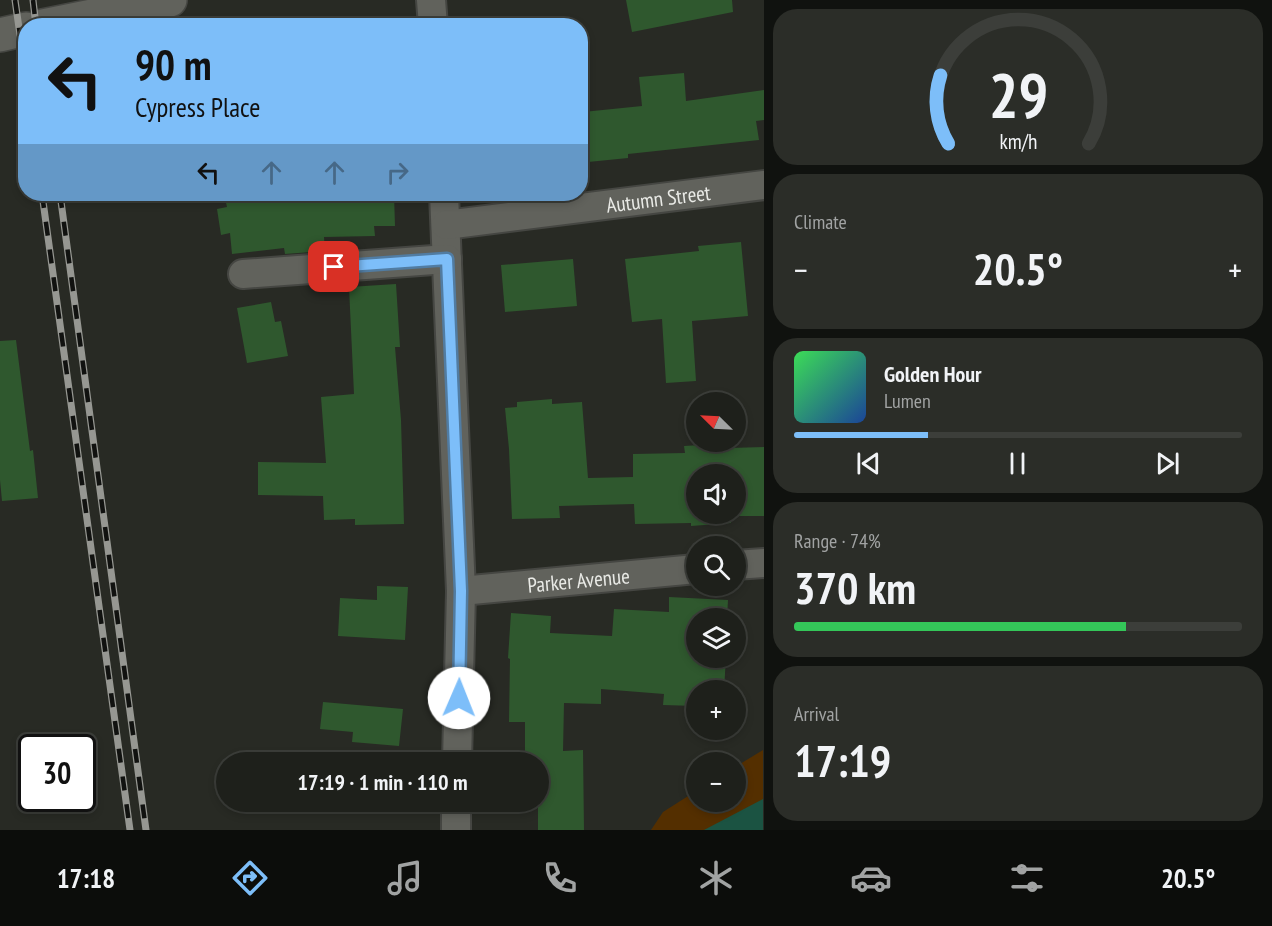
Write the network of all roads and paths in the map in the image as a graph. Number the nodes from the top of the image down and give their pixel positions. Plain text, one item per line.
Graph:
1 (170, 0) edge
2 (431, 0) edge
3 (82, 18) edge
4 (432, 18) edge
5 (18, 31) edge
6 (0, 35) edge
7 (764, 185) edge
8 (444, 201) edge
9 (446, 225) junction
10 (447, 259) junction
11 (243, 273) dead end
12 (764, 563) edge
13 (746, 565) edge
14 (686, 570) edge
15 (461, 591) junction
16 (457, 752) edge
17 (456, 812) edge
18 (456, 830) edge

1 - 3 main road
2 - 4 street
5 - 6 main road
7 - 9 street, Autumn Street
8 - 9 street
9 - 10 street
10 - 11 street
10 - 15 street
12 - 13 street
14 - 15 street, Parker Avenue
15 - 16 street
17 - 18 street

